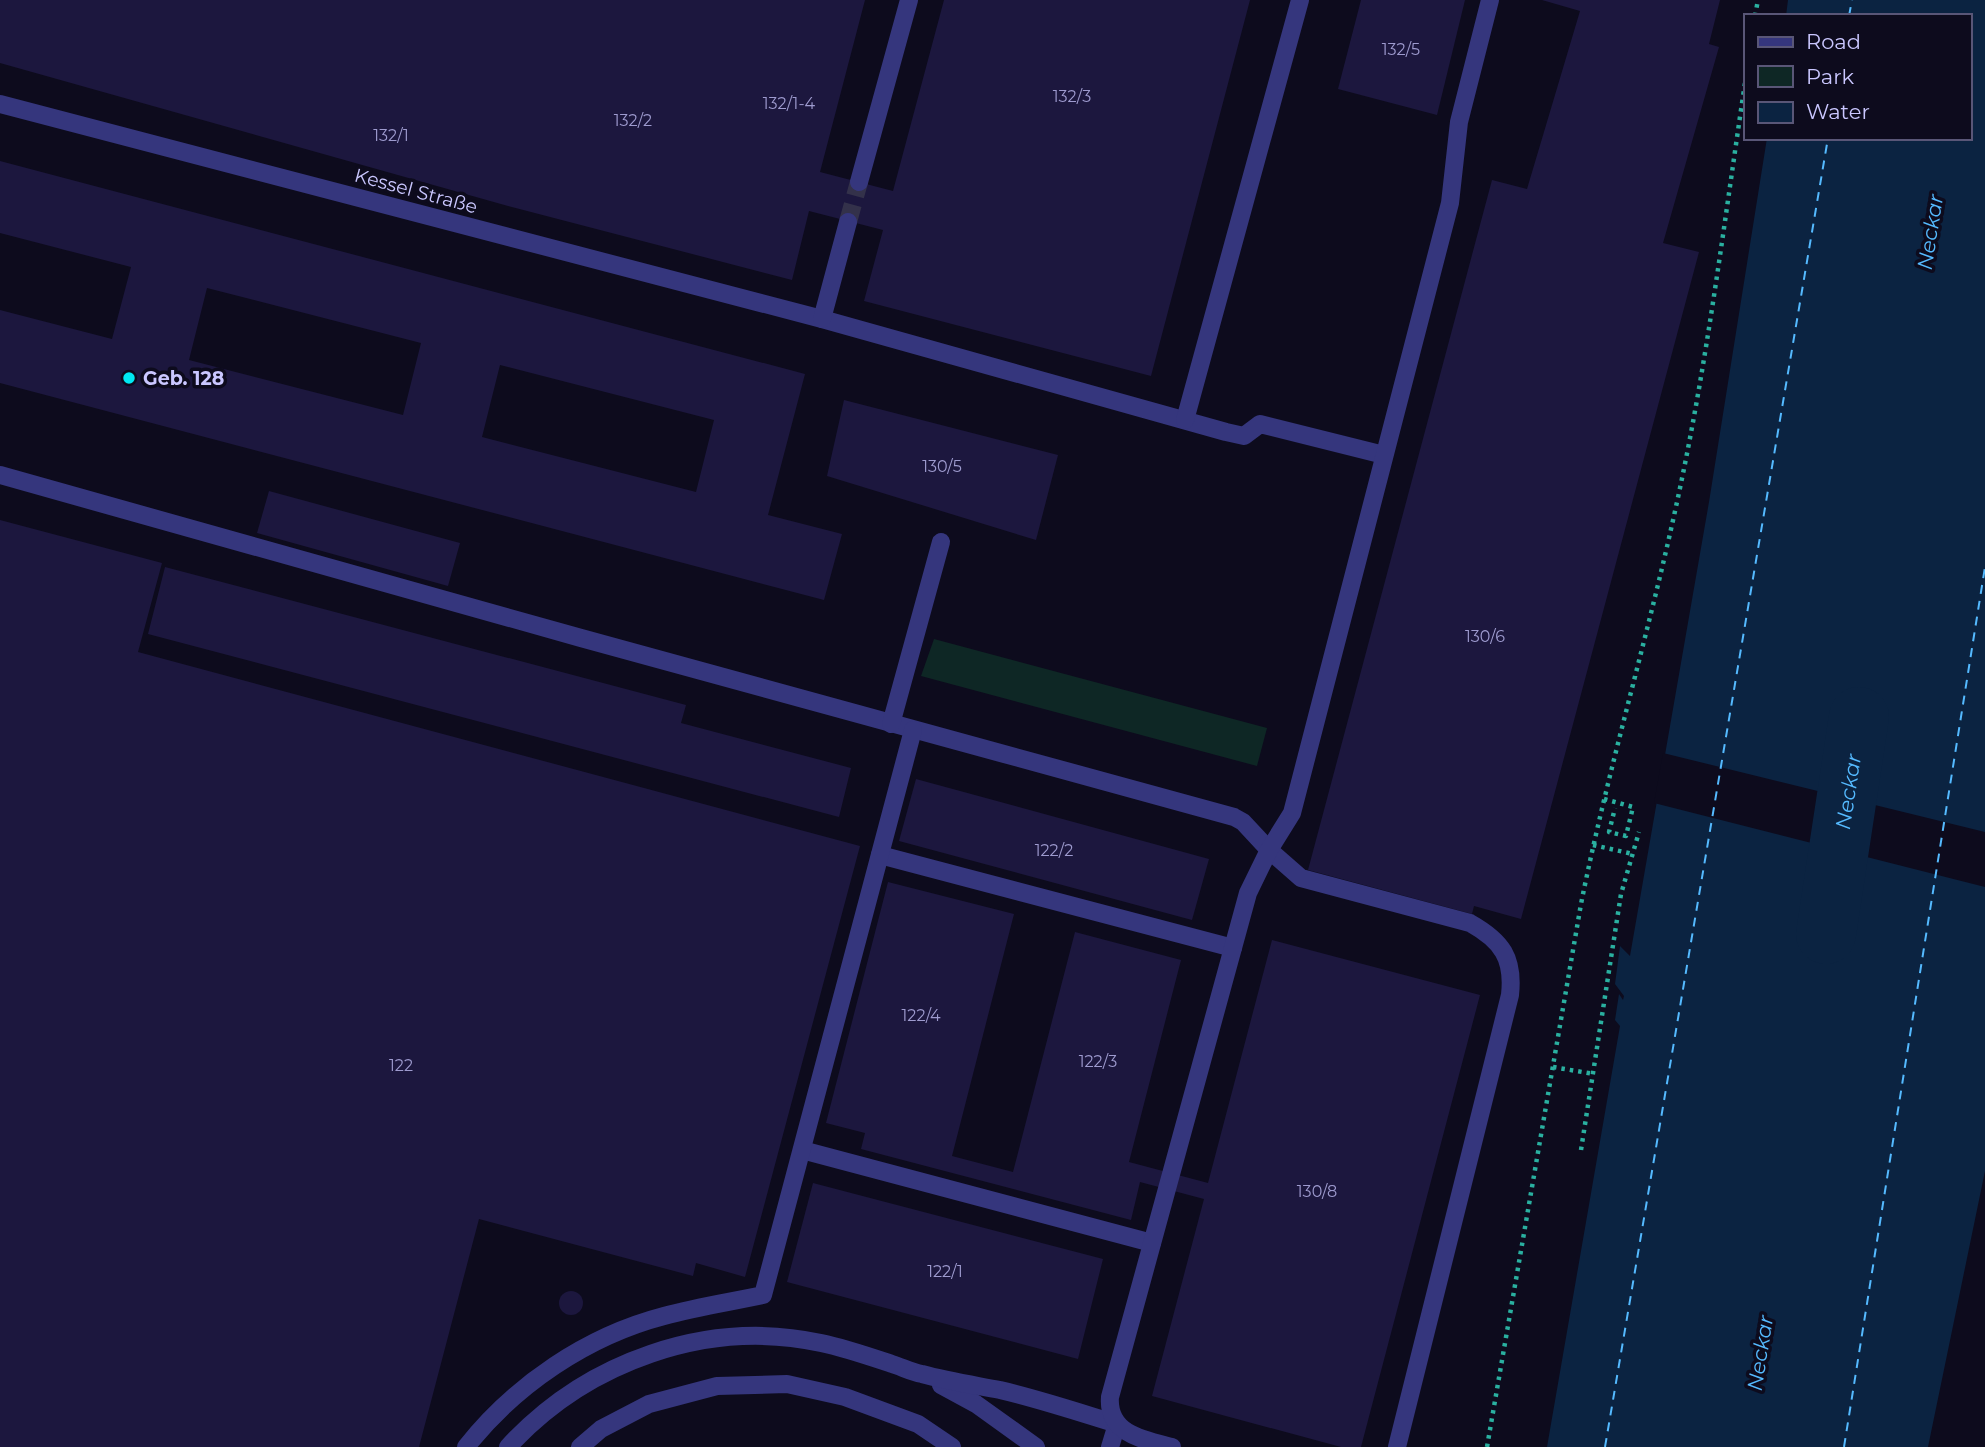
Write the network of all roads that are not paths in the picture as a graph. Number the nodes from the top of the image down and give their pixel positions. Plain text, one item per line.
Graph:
1 (909, 0) edge
2 (1300, 0) edge
3 (1490, 0) edge
4 (0, 104) edge
5 (859, 182) tunnel mouth
6 (848, 222) tunnel mouth
7 (822, 319) junction
8 (1185, 421) junction
9 (1384, 455) junction
10 (0, 475) edge
11 (941, 542) dead end
12 (891, 724) junction
13 (913, 730) junction
14 (1269, 850) junction
15 (880, 855) junction
16 (1233, 948) junction
17 (802, 1150) junction
18 (1152, 1242) junction
19 (919, 1374) junction
20 (1117, 1424) junction
21 (466, 1447) edge
22 (508, 1447) edge
23 (580, 1447) edge
24 (952, 1447) edge
25 (1036, 1447) edge
26 (1110, 1447) edge
27 (1172, 1447) edge
28 (1397, 1447) edge

1 - 5 street
2 - 8 street
3 - 9 street
4 - 7 street, Kessel Straße
6 - 7 street
7 - 8 street, Kessel Straße
8 - 9 street, Kessel Straße
9 - 14 street
10 - 12 street
11 - 12 street
12 - 13 street
13 - 14 street
13 - 15 street
14 - 16 street
14 - 28 street
15 - 16 street
15 - 17 street
16 - 18 street
17 - 18 street
17 - 21 street
18 - 20 street
19 - 20 street
19 - 22 street
19 - 25 street
20 - 26 street
20 - 27 street
23 - 24 street

